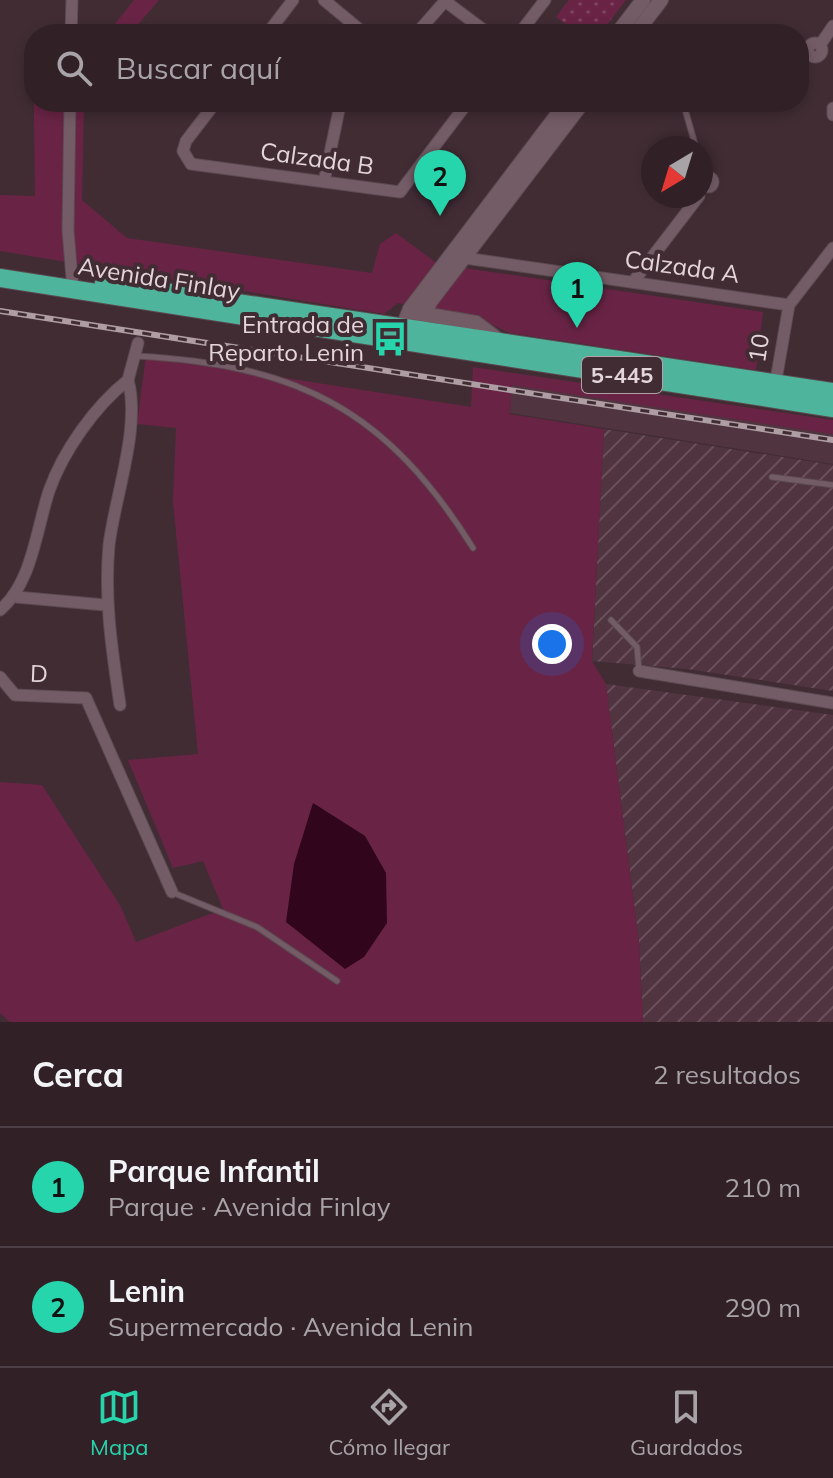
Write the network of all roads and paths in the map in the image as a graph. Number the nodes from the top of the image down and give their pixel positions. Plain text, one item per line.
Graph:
1 (72, 0) edge
2 (293, 0) edge
3 (324, 0) edge
4 (545, 0) edge
5 (643, 0) edge
6 (661, 0) edge
7 (71, 24) edge
8 (275, 24) edge
9 (353, 24) edge
10 (425, 24) edge
11 (476, 24) edge
12 (527, 24) edge
13 (625, 24) edge
14 (643, 24) edge
15 (833, 26) edge
16 (820, 45) dead end
17 (833, 108) edge
18 (70, 112) edge
19 (208, 112) edge
20 (339, 112) edge
21 (460, 112) edge
22 (559, 112) edge
23 (686, 112) edge
24 (833, 115) edge
25 (693, 136) edge
26 (324, 182) junction
27 (688, 208) edge
28 (833, 248) edge
29 (457, 257) junction
30 (0, 267) edge
31 (0, 278) edge
32 (633, 282) junction
33 (72, 284) junction
34 (789, 305) junction
35 (413, 325) junction
36 (137, 350) joint
37 (128, 380) junction
38 (775, 391) junction
39 (833, 392) edge
40 (833, 408) edge
41 (772, 477) dead end
42 (833, 485) edge
43 (473, 548) dead end
44 (16, 597) junction
45 (105, 605) junction
46 (0, 610) edge
47 (611, 620) dead end
48 (639, 671) joint
49 (0, 677) edge
50 (833, 703) edge
51 (120, 705) dead end
52 (172, 892) joint
53 (337, 981) dead end

1 - 7 street
2 - 8 street
3 - 9 street
4 - 12 street
5 - 13 street
6 - 14 street
10 - 11 street
15 - 16 street
17 - 24 street
18 - 33 street
19 - 26 street, Calzada B
20 - 26 street
21 - 26 street, Calzada B
22 - 29 street
23 - 25 lane
27 - 32 street
28 - 34 street
29 - 32 street, Calzada A
29 - 35 street
30 - 33 highway, Avenida Finlay / 5-445
31 - 33 highway, Avenida Finlay / 5-445
32 - 34 street, Calzada A
33 - 35 highway, Avenida Finlay / 5-445
34 - 38 street, 10
35 - 38 highway, Avenida Finlay / 5-445
35 - 38 highway, Avenida Finlay / 5-445
36 - 37 street
36 - 43 lane
37 - 44 street
37 - 45 street
38 - 39 highway, Avenida Finlay / 5-445
38 - 40 highway, Avenida Finlay / 5-445
41 - 42 lane
44 - 45 street
44 - 46 street
45 - 51 street
47 - 48 lane
48 - 50 street
49 - 52 street, D
52 - 53 lane

